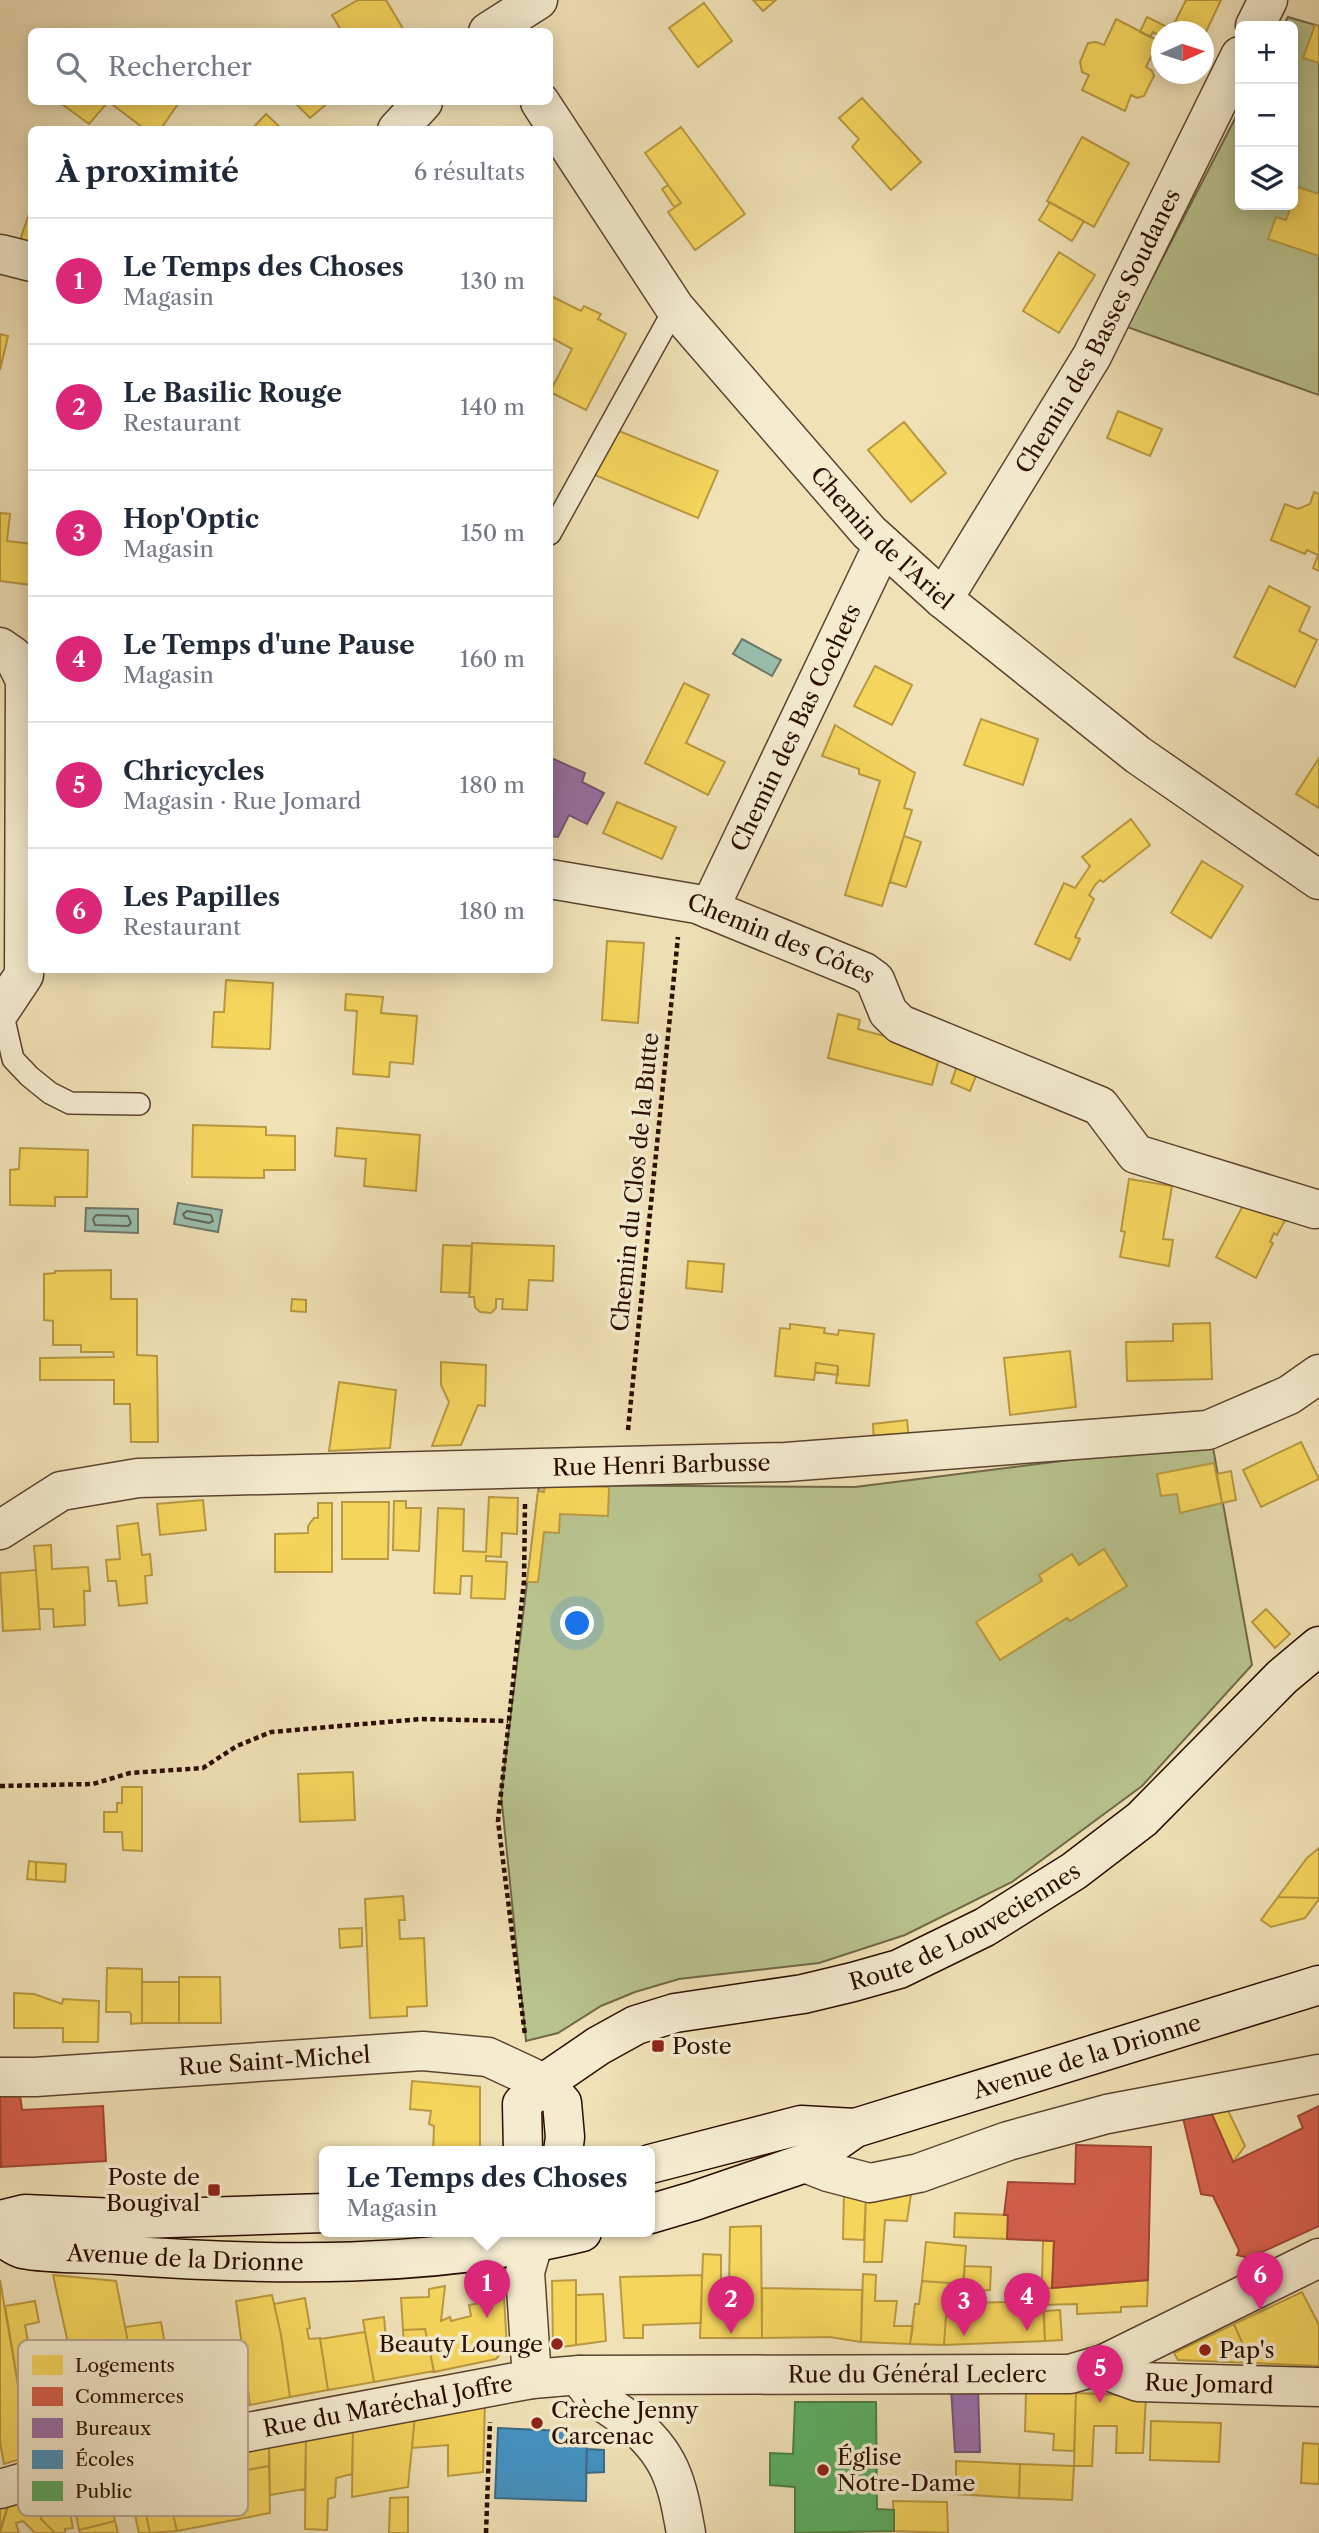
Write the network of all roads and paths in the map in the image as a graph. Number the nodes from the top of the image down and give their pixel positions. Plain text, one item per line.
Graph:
1 (538, 0) edge
2 (1268, 0) edge
3 (1258, 21) edge
4 (487, 23) edge
5 (1235, 66) edge
6 (420, 105) edge
7 (542, 105) edge
8 (401, 126) edge
9 (0, 254) edge
10 (28, 261) edge
11 (675, 308) junction
12 (553, 529) edge
13 (883, 545) junction
14 (943, 599) junction
15 (0, 647) edge
16 (28, 802) edge
17 (28, 869) edge
18 (553, 880) edge
19 (1319, 880) edge
20 (698, 906) junction
21 (1, 1011) edge
22 (139, 1104) dead end
23 (1315, 1209) dead end
24 (1319, 1374) edge
25 (624, 1466) junction
26 (524, 1468) junction
27 (0, 1530) edge
28 (1319, 1646) edge
29 (508, 1721) junction
30 (0, 1786) edge
31 (1319, 1985) edge
32 (526, 2041) dead end
33 (1319, 2074) edge
34 (0, 2077) edge
35 (544, 2083) junction
36 (855, 2128) junction
37 (523, 2146) edge
38 (564, 2146) edge
39 (655, 2163) edge
40 (805, 2163) junction
41 (319, 2213) edge
42 (655, 2213) edge
43 (0, 2220) edge
44 (0, 2236) edge
45 (535, 2238) edge
46 (1319, 2258) edge
47 (1104, 2364) junction
48 (580, 2375) junction
49 (532, 2379) junction
50 (491, 2386) junction
51 (1319, 2387) edge
52 (248, 2432) edge
53 (18, 2484) edge
54 (0, 2489) edge
55 (486, 2533) edge
56 (685, 2533) edge

1 - 4 street
2 - 3 street
5 - 14 street, Chemin des Basses Soudanes
6 - 8 street
7 - 11 street, Chemin de l'Ariel
9 - 10 street
11 - 12 lane
11 - 13 street, Chemin de l'Ariel
13 - 14 street, Chemin de l'Ariel
13 - 20 street, Chemin des Bas Cochets
14 - 19 street, Chemin de l'Ariel
15 - 16 street
17 - 21 street
18 - 20 street, Chemin des Côtes
20 - 23 street, Chemin des Côtes
20 - 25 path, Chemin du Clos de la Butte
21 - 22 lane
24 - 25 street, Rue Henri Barbusse
25 - 26 street, Rue Henri Barbusse
26 - 27 street, Rue Henri Barbusse
26 - 29 path
28 - 35 street, Route de Louveciennes
29 - 30 path
29 - 32 path
31 - 36 street, Avenue de la Drionne
33 - 40 street
34 - 35 street, Rue Saint-Michel
35 - 37 street, Route de Louveciennes
35 - 38 street
36 - 39 street, Avenue de la Drionne
36 - 40 street, Avenue de la Drionne
40 - 42 street, Avenue de la Drionne
41 - 43 street, Avenue de la Drionne
44 - 45 street, Avenue de la Drionne
45 - 49 street
46 - 47 street, Rue du Général Leclerc
47 - 48 street, Rue du Général Leclerc
47 - 51 street, Rue Jomard
48 - 49 street, Rue du Général Leclerc
48 - 56 street
49 - 50 street, Rue du Maréchal Joffre
50 - 52 street, Rue du Maréchal Joffre
50 - 55 path
53 - 54 street, Rue du Maréchal Joffre

